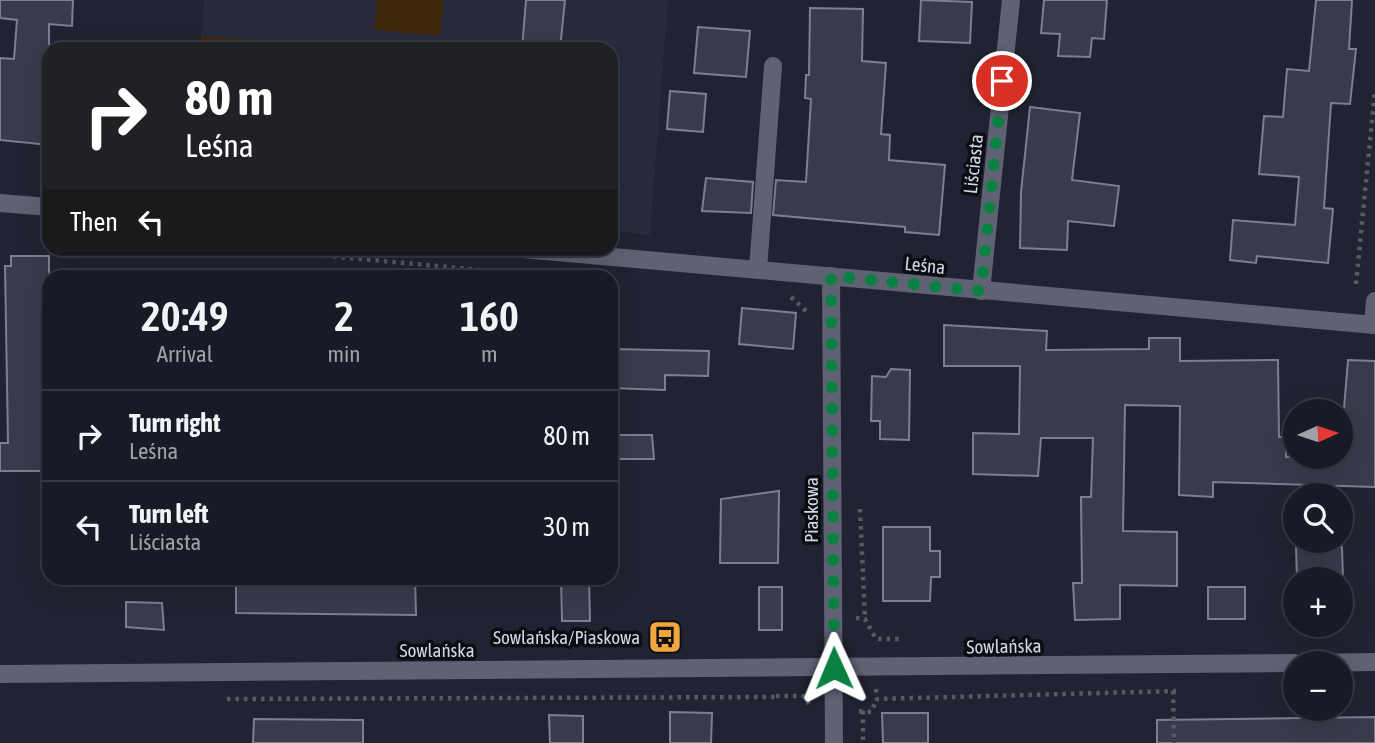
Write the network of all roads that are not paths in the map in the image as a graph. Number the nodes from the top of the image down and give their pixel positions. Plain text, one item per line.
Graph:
1 (1011, 0) edge
2 (773, 65) dead end
3 (0, 203) edge
4 (42, 206) edge
5 (618, 255) edge
6 (758, 270) junction
7 (831, 276) junction
8 (981, 291) junction
9 (1375, 301) edge
10 (1374, 325) edge
11 (1353, 662) edge
12 (1375, 662) edge
13 (1283, 663) edge
14 (834, 668) junction
15 (0, 674) edge
16 (834, 743) edge

1 - 8 street, Liściasta
2 - 6 street
3 - 4 street
5 - 6 street, Leśna
6 - 7 street, Leśna
7 - 8 street, Leśna
7 - 14 street, Piaskowa
8 - 10 street, Leśna
9 - 10 street
11 - 12 street
13 - 14 street, Sowlańska
14 - 15 street, Sowlańska
14 - 16 street, Piaskowa

